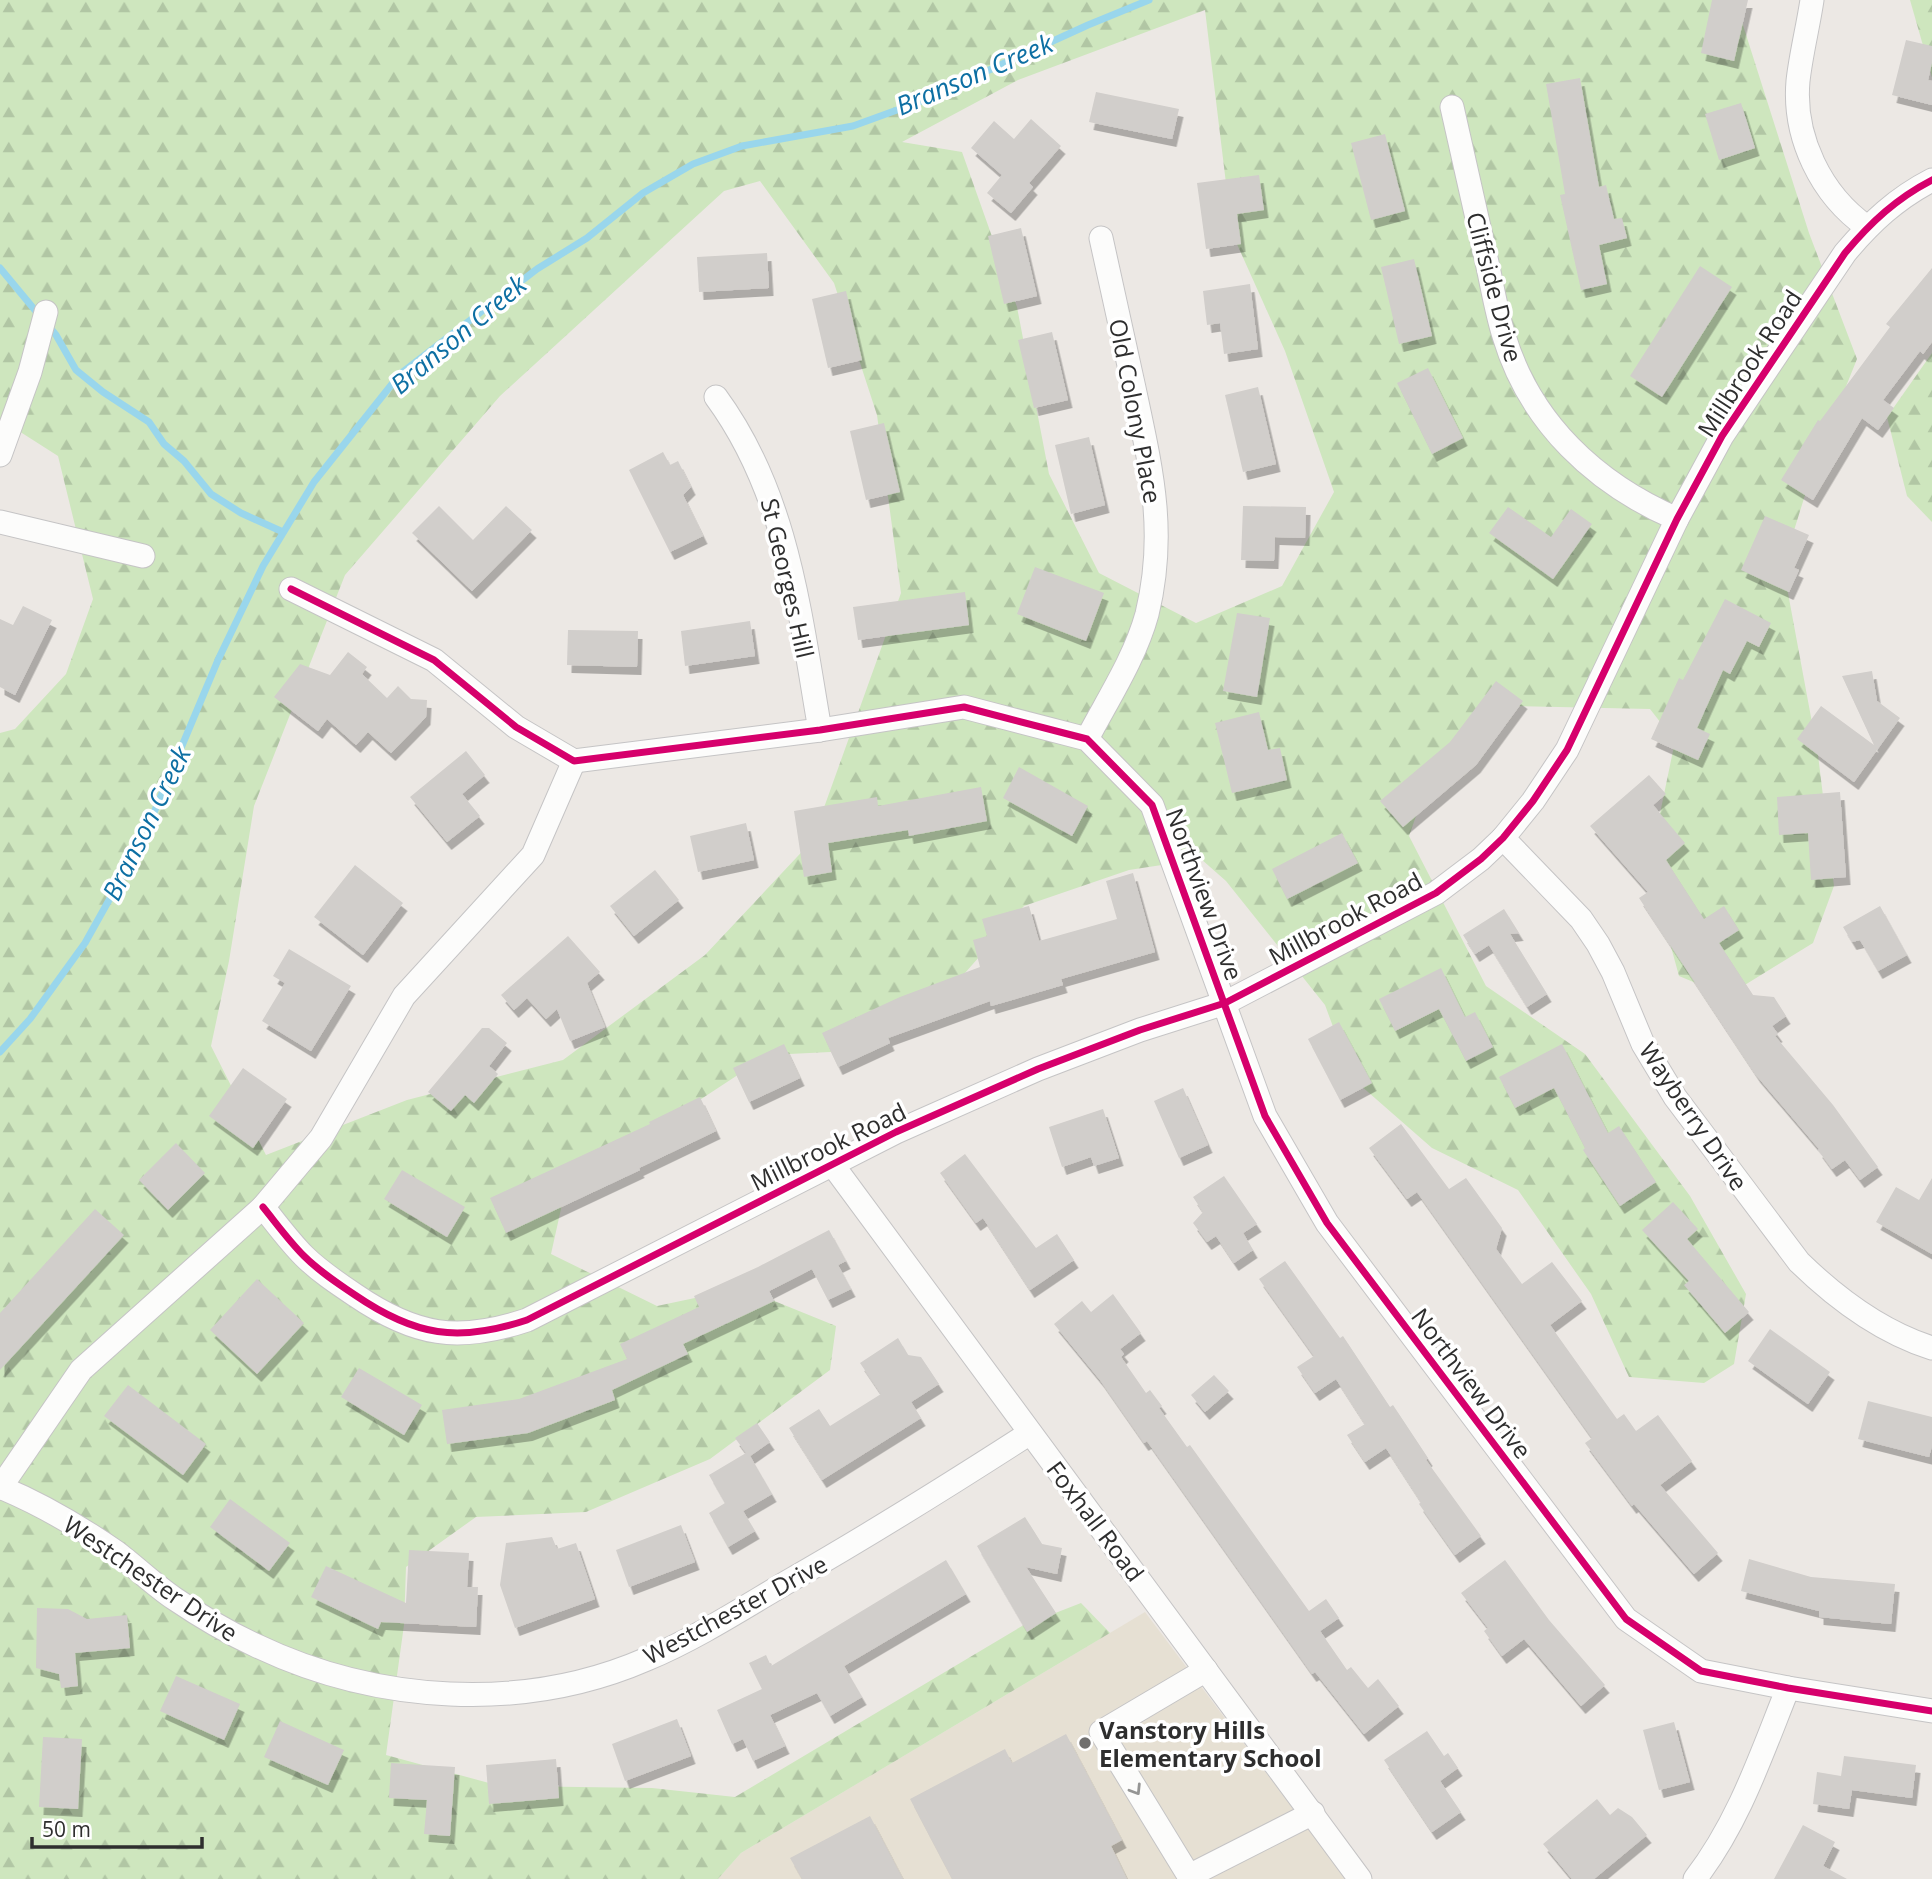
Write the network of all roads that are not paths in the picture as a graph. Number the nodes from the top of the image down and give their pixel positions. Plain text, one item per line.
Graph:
1 (1812, 0) edge
2 (1452, 107) dead end
3 (1932, 180) edge
4 (1867, 227) junction
5 (1101, 237) dead end
6 (46, 312) dead end
7 (716, 397) dead end
8 (0, 455) edge
9 (1677, 519) junction
10 (0, 522) edge
11 (143, 556) dead end
12 (291, 589) dead end
13 (820, 730) junction
14 (1087, 739) junction
15 (574, 761) junction
16 (1503, 838) junction
17 (1225, 1003) junction
18 (832, 1164) junction
19 (263, 1207) junction
20 (1932, 1348) edge
21 (1030, 1433) junction
22 (0, 1488) edge
23 (1206, 1670) junction
24 (1788, 1688) junction
25 (1932, 1712) edge
26 (1313, 1814) junction
27 (1360, 1879) edge
28 (1695, 1879) edge

1 - 4 street
2 - 9 street, Cliffside Drive
3 - 4 street, Millbrook Road
4 - 9 street, Millbrook Road
5 - 14 street, Old Colony Place
6 - 8 street
7 - 13 street, St Georges Hill
9 - 16 street, Millbrook Road
10 - 11 street
12 - 15 street
13 - 14 street
13 - 15 street
14 - 17 street, Northview Drive
15 - 19 street
16 - 17 street, Millbrook Road
16 - 20 street, Wayberry Drive
17 - 18 street, Millbrook Road
17 - 24 street, Northview Drive
18 - 19 street, Millbrook Road
18 - 21 street, Foxhall Road
19 - 22 street
21 - 22 street, Westchester Drive
21 - 23 street, Foxhall Road
23 - 26 street, Foxhall Road
23 -> 26 street
24 - 25 street, Northview Drive
24 - 28 street
26 - 27 street, Foxhall Road

